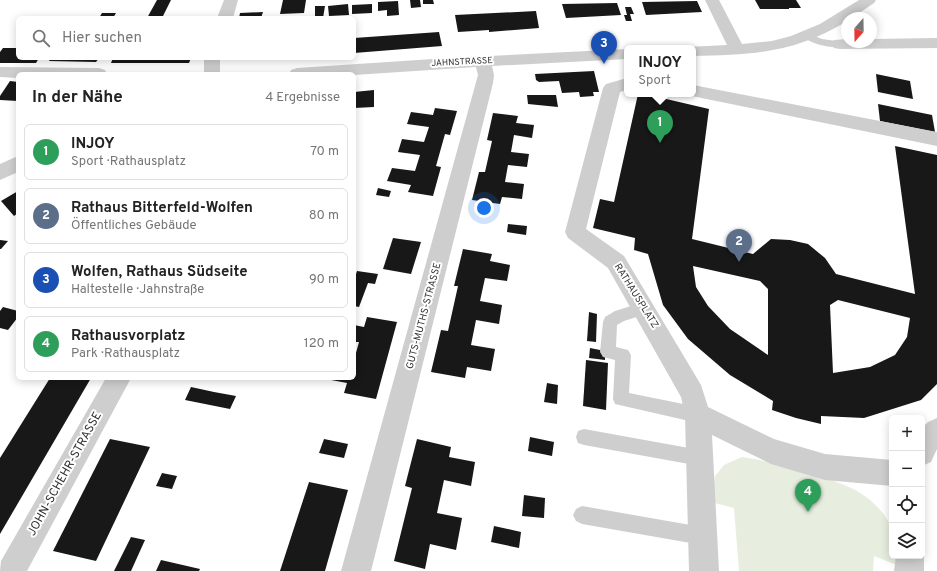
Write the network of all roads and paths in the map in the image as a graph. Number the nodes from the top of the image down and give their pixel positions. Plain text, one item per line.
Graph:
1 (231, 0) edge
2 (712, 0) edge
3 (869, 0) edge
4 (226, 16) edge
5 (807, 36) junction
6 (937, 43) edge
7 (840, 44) joint
8 (737, 50) junction
9 (696, 52) edge
10 (624, 53) edge
11 (212, 60) edge
12 (483, 61) junction
13 (0, 72) edge
14 (16, 72) edge
15 (212, 72) edge
16 (326, 72) edge
17 (624, 85) edge
18 (696, 91) edge
19 (937, 139) edge
20 (16, 164) edge
21 (0, 173) edge
22 (644, 308) junction
23 (118, 380) edge
24 (698, 415) junction
25 (937, 431) edge
26 (584, 437) dead end
27 (923, 451) edge
28 (700, 458) junction
29 (889, 473) edge
30 (582, 515) dead end
31 (702, 536) junction
32 (910, 559) edge
33 (11, 571) edge
34 (356, 571) edge
35 (704, 571) edge
36 (909, 571) edge

1 - 4 street
2 - 8 street
3 - 5 street
5 - 7 lane
5 - 8 street
6 - 7 street
8 - 9 street
10 - 12 street, JAHNSTRASSE
11 - 15 street
12 - 16 street, JAHNSTRASSE
12 - 34 street, GUTS-MUTHS-STRASSE
13 - 14 street
17 - 22 street, RATHAUSPLATZ
18 - 19 street
20 - 21 street
22 - 24 street, RATHAUSPLATZ
22 - 24 lane
23 - 33 street, JOHN-SCHEHR-STRASSE
24 - 28 street, RATHAUSPLATZ
24 - 29 street
25 - 27 street
26 - 28 lane
28 - 31 street, RATHAUSPLATZ
30 - 31 lane
31 - 35 street, RATHAUSPLATZ
32 - 36 street

